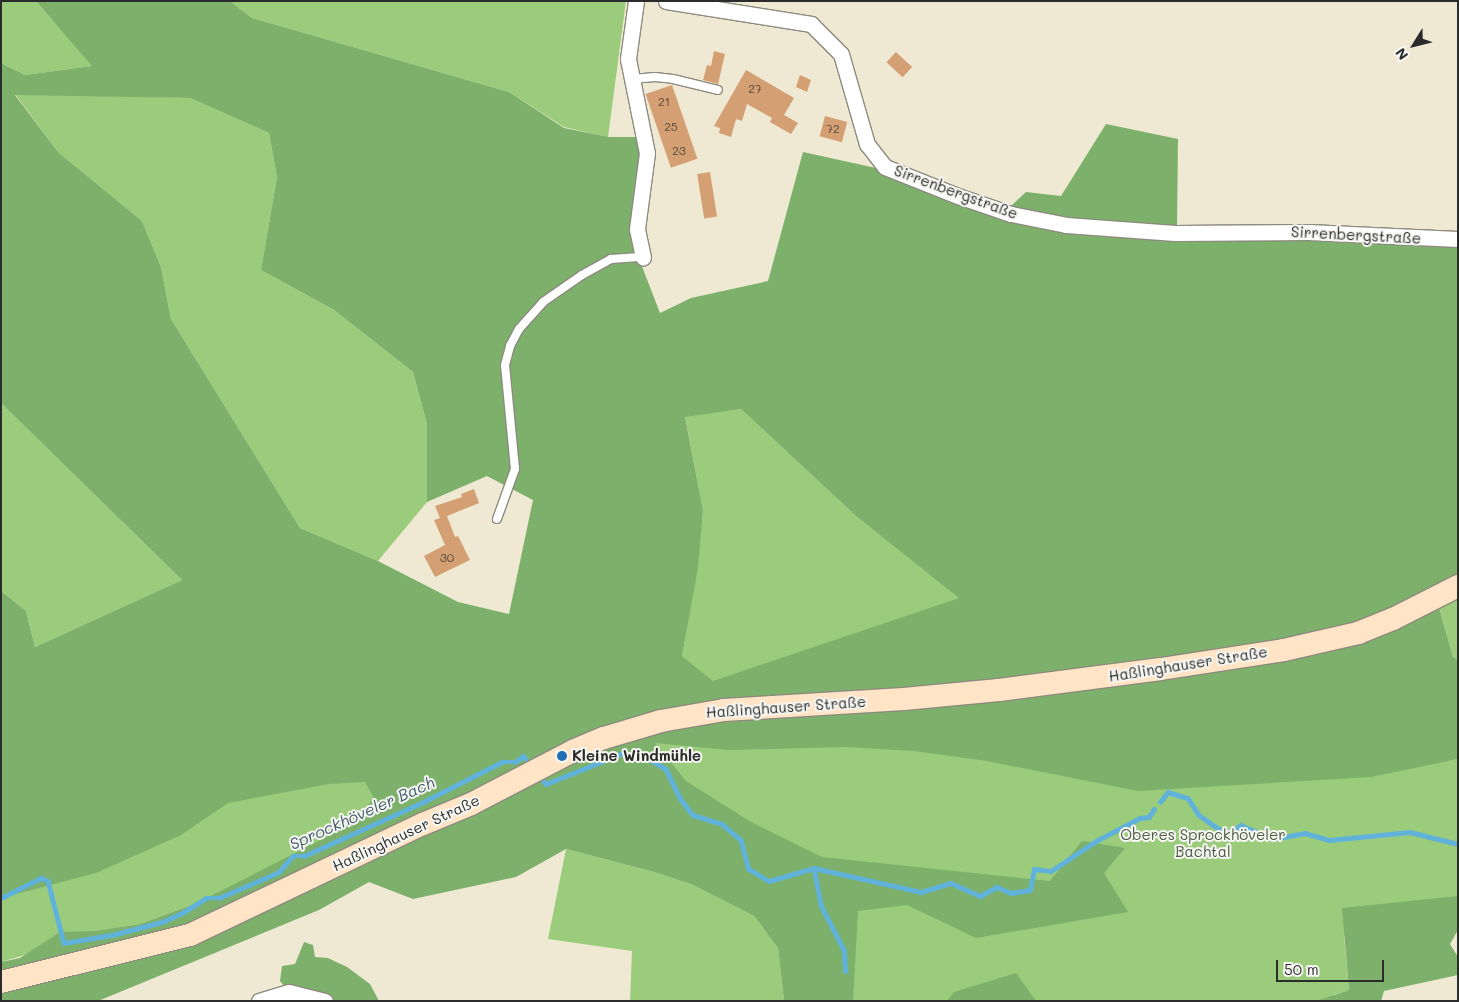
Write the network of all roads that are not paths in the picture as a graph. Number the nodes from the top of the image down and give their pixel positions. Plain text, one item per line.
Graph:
1 (636, 1) edge
2 (666, 1) edge
3 (632, 79) junction
4 (718, 90) dead end
5 (1458, 240) edge
6 (642, 257) joint
7 (498, 519) dead end
8 (1458, 586) edge
9 (1, 982) edge
10 (259, 1001) edge
11 (325, 1001) edge

1 - 3 street
2 - 5 street, Sirrenbergstraße
3 - 4 lane
3 - 6 street
6 - 7 lane
8 - 9 main road, Haßlinghauser Straße
10 - 11 street

